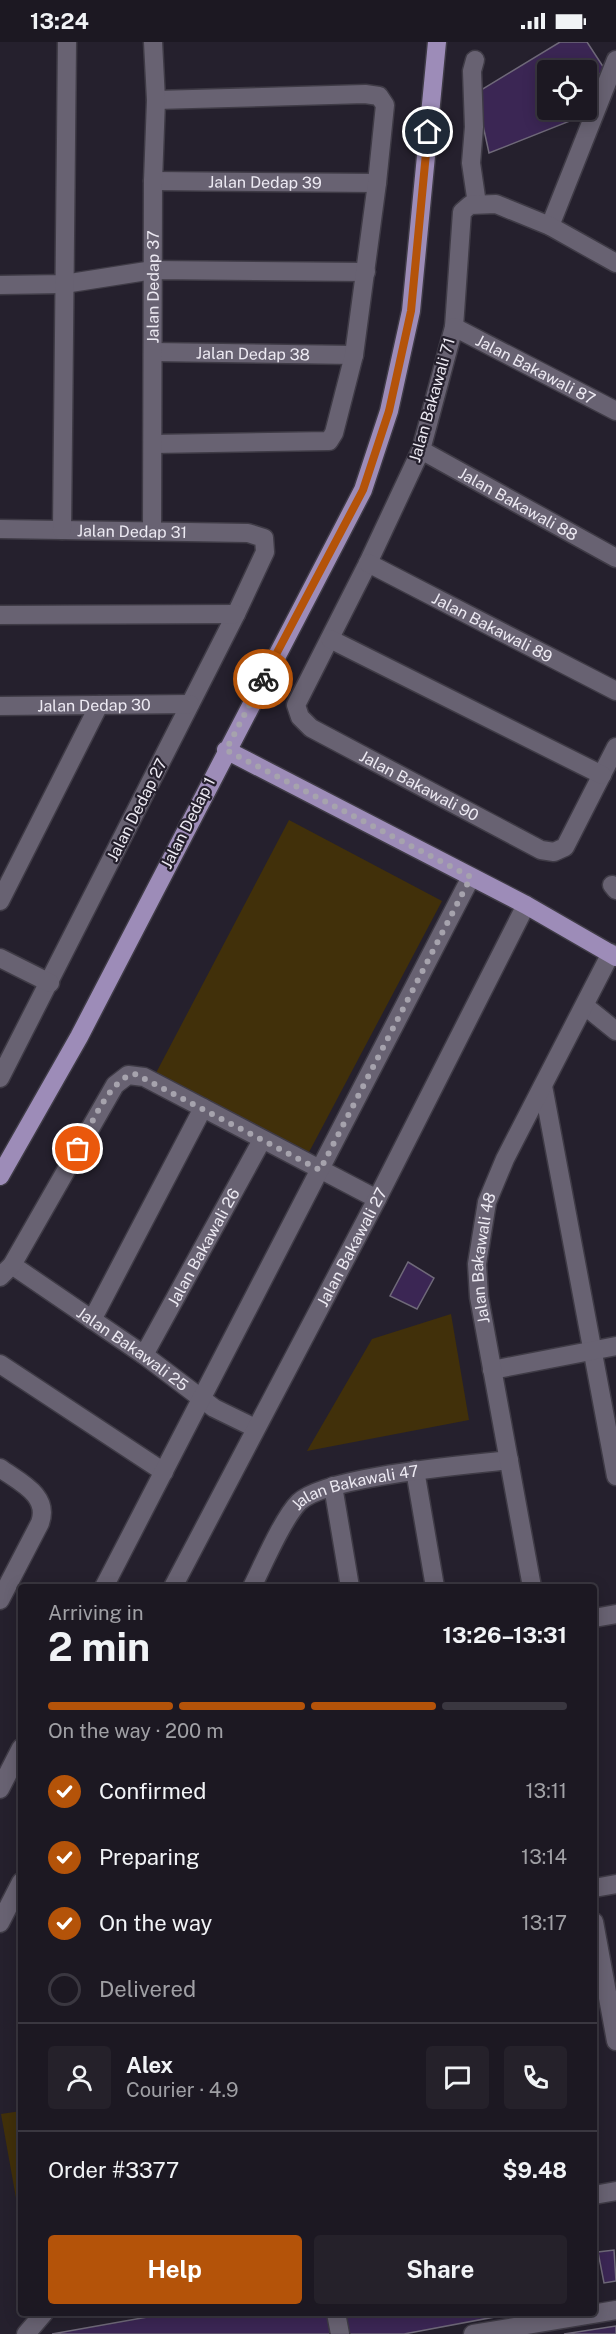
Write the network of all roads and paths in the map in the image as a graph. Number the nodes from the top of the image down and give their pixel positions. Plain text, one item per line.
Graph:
1 (67, 42) edge
2 (153, 42) edge
3 (437, 42) edge
4 (476, 60) dead end
5 (616, 60) edge
6 (156, 100) junction
7 (153, 181) junction
8 (377, 183) junction
9 (487, 204) junction
10 (550, 226) junction
11 (616, 263) edge
12 (153, 270) junction
13 (366, 272) junction
14 (64, 284) junction
15 (0, 285) edge
16 (453, 327) junction
17 (153, 352) junction
18 (354, 355) junction
19 (616, 411) edge
20 (153, 444) junction
21 (421, 450) junction
22 (0, 529) edge
23 (62, 530) junction
24 (153, 531) junction
25 (264, 538) joint
26 (616, 558) edge
27 (368, 563) junction
28 (236, 614) junction
29 (0, 615) edge
30 (330, 639) junction
31 (616, 691) edge
32 (190, 704) junction
33 (99, 705) junction
34 (296, 705) joint
35 (0, 706) edge
36 (616, 747) edge
37 (226, 750) junction
38 (602, 775) junction
39 (471, 877) junction
40 (0, 901) edge
41 (526, 905) junction
42 (614, 955) edge
43 (0, 958) edge
44 (50, 983) junction
45 (585, 1006) junction
46 (616, 1031) edge
47 (0, 1078) edge
48 (543, 1086) junction
49 (203, 1108) junction
50 (262, 1140) junction
51 (320, 1170) junction
52 (0, 1176) edge
53 (377, 1199) junction
54 (6, 1271) edge
55 (92, 1320) junction
56 (616, 1346) edge
57 (593, 1351) junction
58 (144, 1355) junction
59 (0, 1364) edge
60 (492, 1370) junction
61 (202, 1399) junction
62 (255, 1428) junction
63 (509, 1461) junction
64 (0, 1468) edge
65 (415, 1470) junction
66 (164, 1472) junction
67 (616, 1476) edge
68 (333, 1486) junction
69 (257, 1583) edge
70 (106, 1584) edge
71 (175, 1584) edge
72 (349, 1584) edge
73 (434, 1584) edge
74 (531, 1584) edge
75 (0, 1600) edge
76 (616, 1614) edge
77 (597, 1617) edge
78 (18, 1754) edge
79 (0, 1789) edge
80 (616, 1884) edge
81 (597, 1887) edge
82 (18, 1888) edge
83 (0, 1923) edge
84 (597, 1938) edge
85 (616, 2041) edge
86 (616, 2191) edge
87 (597, 2194) edge
88 (616, 2310) edge
89 (597, 2313) edge
90 (41, 2316) edge
91 (337, 2316) edge
92 (575, 2316) edge
93 (26, 2334) edge
94 (340, 2334) edge
95 (473, 2334) edge

1 - 14 street
2 - 6 street, Jalan Dedap 37
3 - 37 main road, Jalan Dedap 1
4 - 9 street
5 - 10 street
6 - 7 street, Jalan Dedap 37
6 - 8 street
7 - 8 street, Jalan Dedap 39
7 - 12 street, Jalan Dedap 37
8 - 13 street
9 - 10 street
9 - 16 street, Jalan Bakawali 71
10 - 11 street
12 - 13 street
12 - 14 street
12 - 17 street, Jalan Dedap 37
13 - 18 street
14 - 15 street
14 - 23 street
16 - 19 street, Jalan Bakawali 87
16 - 21 street, Jalan Bakawali 71
17 - 18 street, Jalan Dedap 38
17 - 20 street, Jalan Dedap 37
18 - 20 street
20 - 24 street, Jalan Dedap 37
21 - 26 street, Jalan Bakawali 88
21 - 27 street, Jalan Bakawali 71
22 - 23 street, Jalan Dedap 31
23 - 24 street, Jalan Dedap 31
24 - 25 street, Jalan Dedap 31
25 - 28 street, Jalan Dedap 27
27 - 30 street, Jalan Bakawali 71
27 - 31 street, Jalan Bakawali 89
28 - 29 street
28 - 32 street, Jalan Dedap 27
30 - 34 street, Jalan Bakawali 71
30 - 38 street
32 - 33 street, Jalan Dedap 30
32 - 44 street, Jalan Dedap 27
33 - 35 street, Jalan Dedap 30
33 - 40 street
34 - 38 street, Jalan Bakawali 90
36 - 38 street
37 - 39 main road
37 - 52 main road, Jalan Dedap 1
39 - 41 main road
39 - 51 street
41 - 42 main road
41 - 53 street, Jalan Bakawali 27
42 - 45 street, Jalan Bakawali 48
43 - 44 street
44 - 47 street, Jalan Dedap 27
45 - 46 street
45 - 48 street, Jalan Bakawali 48
48 - 57 street
48 - 60 street, Jalan Bakawali 48
49 - 50 street
49 - 54 street
49 - 55 street
50 - 51 street
50 - 58 street, Jalan Bakawali 26
51 - 53 street
51 - 61 street
53 - 62 street, Jalan Bakawali 27
54 - 55 street, Jalan Bakawali 25
55 - 58 street, Jalan Bakawali 25
56 - 57 street
57 - 60 street
57 - 67 street
58 - 61 street, Jalan Bakawali 25
59 - 66 street
60 - 63 street, Jalan Bakawali 48
61 - 62 street, Jalan Bakawali 25
61 - 66 street
62 - 71 street, Jalan Bakawali 27
63 - 65 street, Jalan Bakawali 47
63 - 74 street, Jalan Bakawali 48
64 - 75 street
65 - 68 street, Jalan Bakawali 47
65 - 73 street
66 - 70 street
68 - 69 street, Jalan Bakawali 47
68 - 72 street
76 - 77 street
78 - 79 street
80 - 81 street
82 - 83 street
84 - 85 street
86 - 87 street
88 - 89 street
90 - 93 street
91 - 94 street
92 - 95 street

